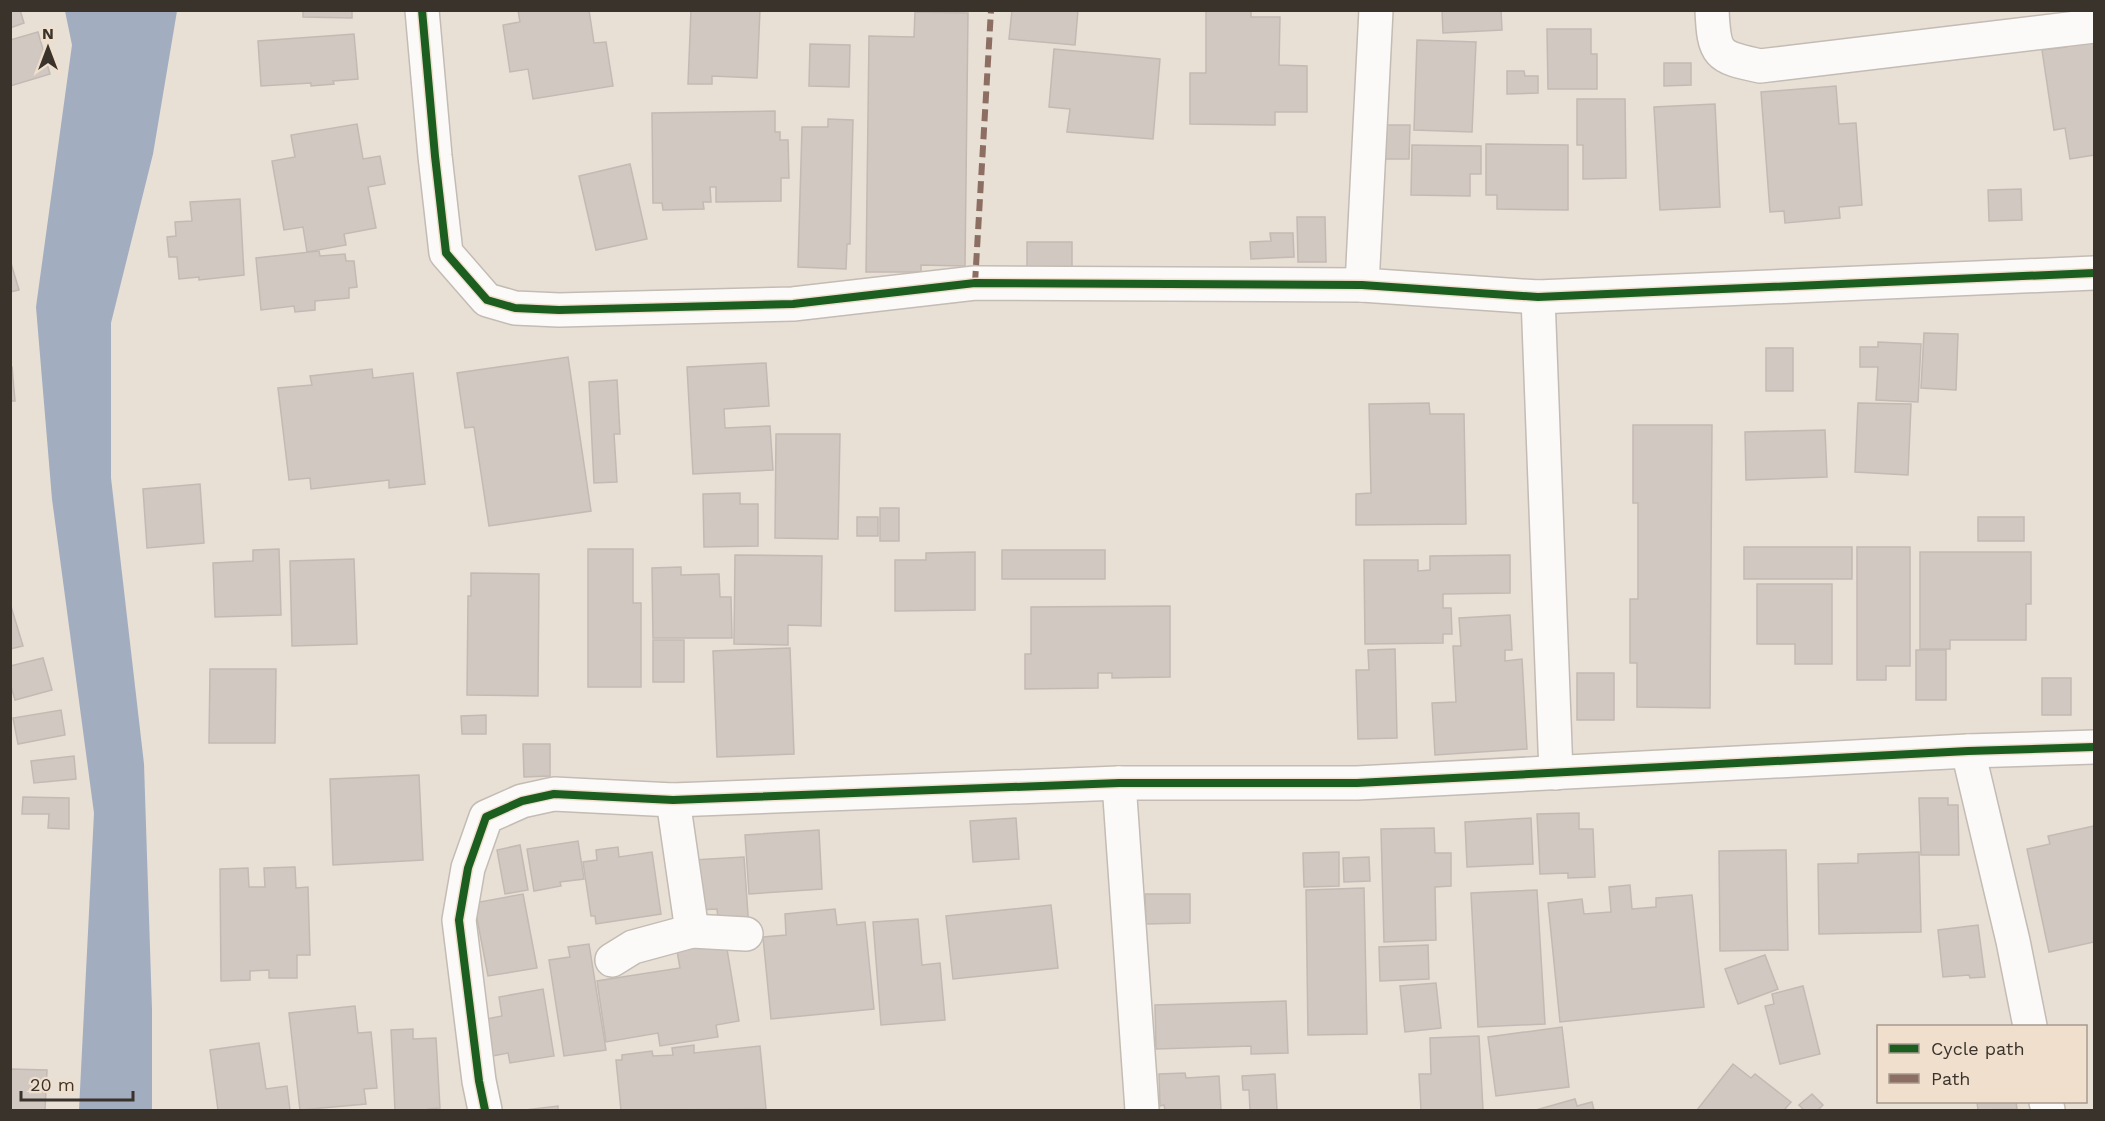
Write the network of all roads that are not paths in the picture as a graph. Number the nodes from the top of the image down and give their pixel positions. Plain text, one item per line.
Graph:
1 (422, 10) edge
2 (1376, 10) edge
3 (1712, 10) edge
4 (2094, 26) edge
5 (2094, 273) edge
6 (1362, 285) junction
7 (1538, 297) junction
8 (2094, 747) edge
9 (1968, 751) junction
10 (1556, 773) junction
11 (1119, 783) junction
12 (673, 800) junction
13 (692, 931) junction
14 (746, 934) dead end
15 (612, 960) dead end
16 (2030, 1025) edge
17 (485, 1110) edge
18 (1142, 1110) edge

1 - 6 street
2 - 6 street
3 - 4 street
5 - 7 street
6 - 7 street
7 - 10 street
8 - 9 street
9 - 10 street
9 - 16 street
10 - 11 street
11 - 12 street
11 - 18 street
12 - 13 street
12 - 17 street
13 - 14 street
13 - 15 street

